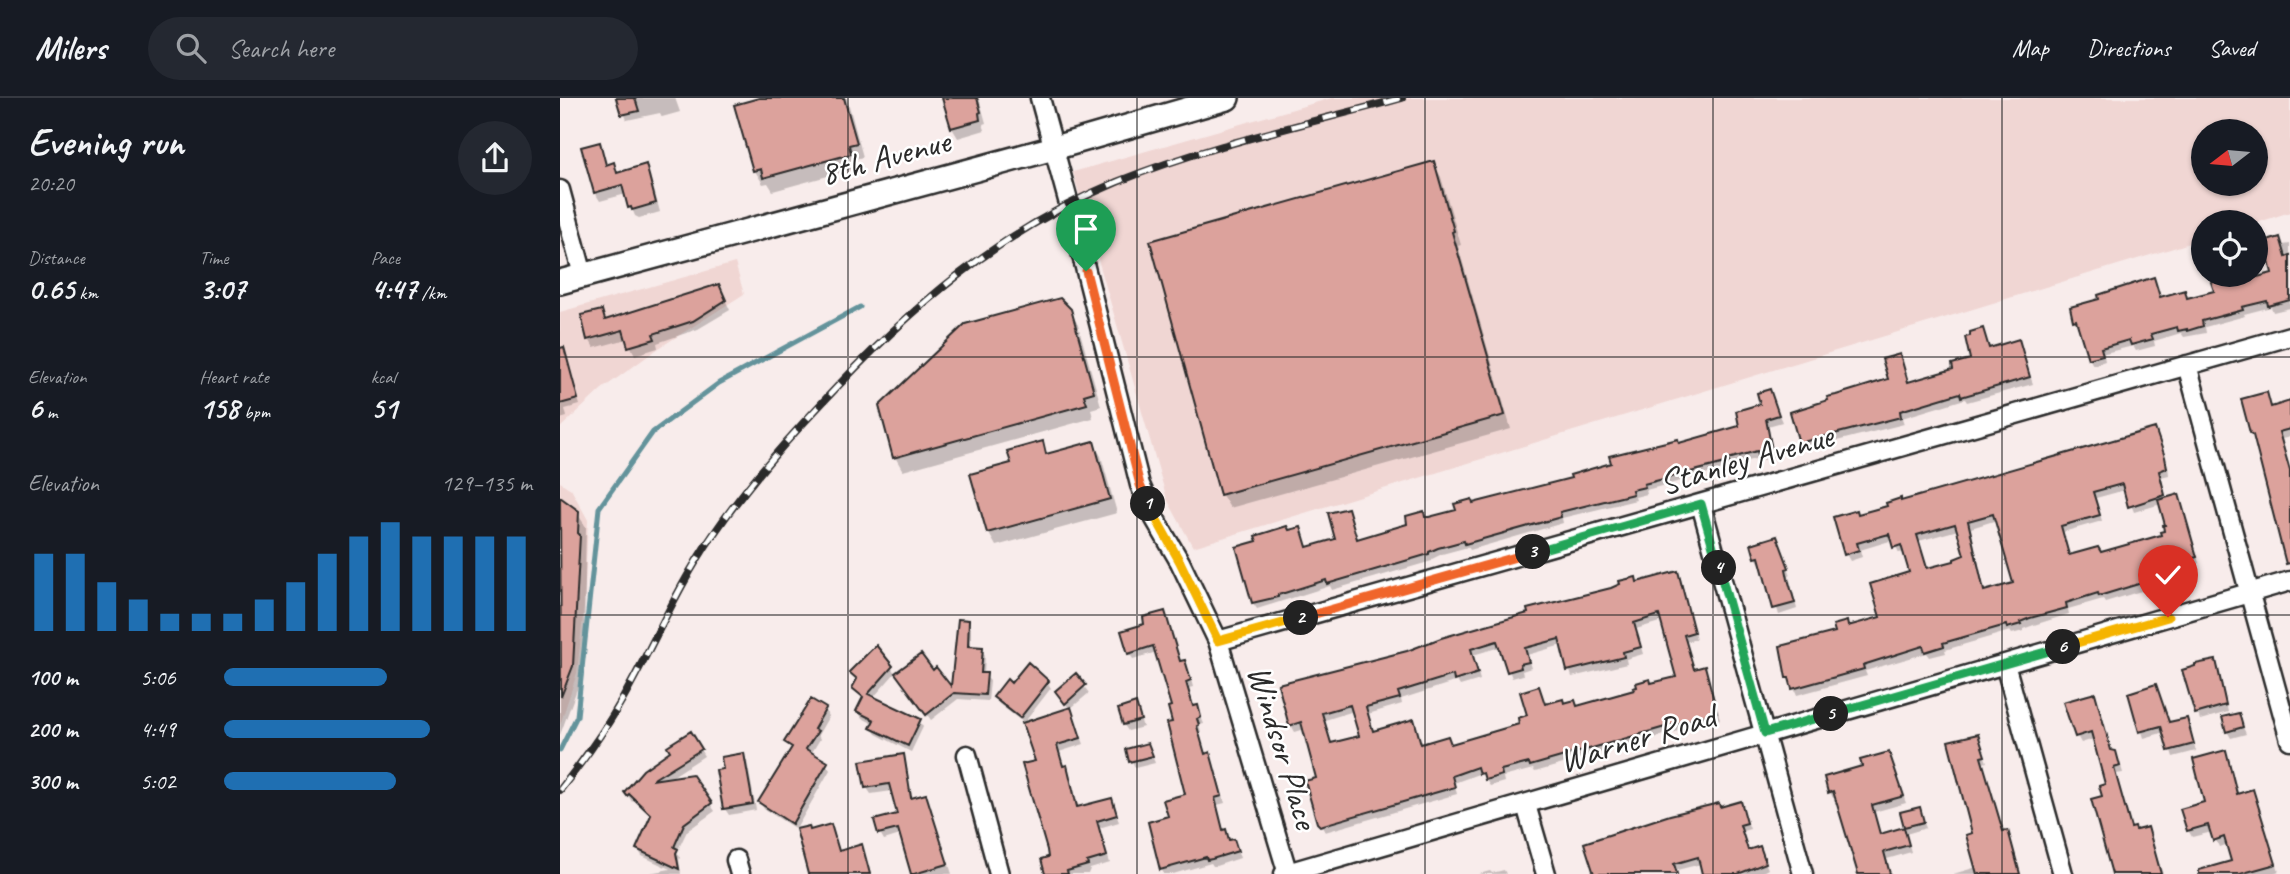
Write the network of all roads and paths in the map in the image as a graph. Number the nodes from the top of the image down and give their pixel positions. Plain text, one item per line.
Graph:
1 (1040, 98) edge
2 (1227, 98) edge
3 (1054, 148) junction
4 (560, 190) edge
5 (583, 275) junction
6 (560, 282) edge
7 (2290, 336) edge
8 (2187, 365) junction
9 (1701, 504) junction
10 (2290, 581) edge
11 (2250, 593) junction
12 (1218, 641) junction
13 (2005, 664) junction
14 (1765, 733) junction
15 (2290, 740) edge
16 (967, 755) dead end
17 (1526, 805) junction
18 (999, 874) edge
19 (1287, 874) edge
20 (1546, 874) edge
21 (1803, 874) edge
22 (2063, 874) edge

1 - 3 street, Windsor Place
2 - 3 main road, 8th Avenue
3 - 5 main road, 8th Avenue
3 - 12 street, Windsor Place
4 - 5 street
5 - 6 main road, 8th Avenue
7 - 8 street, Stanley Avenue
8 - 9 street, Stanley Avenue
8 - 11 street
9 - 12 street, Stanley Avenue
9 - 14 street
10 - 11 street, Warner Road
11 - 13 street, Warner Road
11 - 15 street
12 - 19 street, Windsor Place
13 - 14 street, Warner Road
13 - 22 street
14 - 17 street, Warner Road
14 - 21 street
16 - 18 street
17 - 19 street, Warner Road
17 - 20 street

